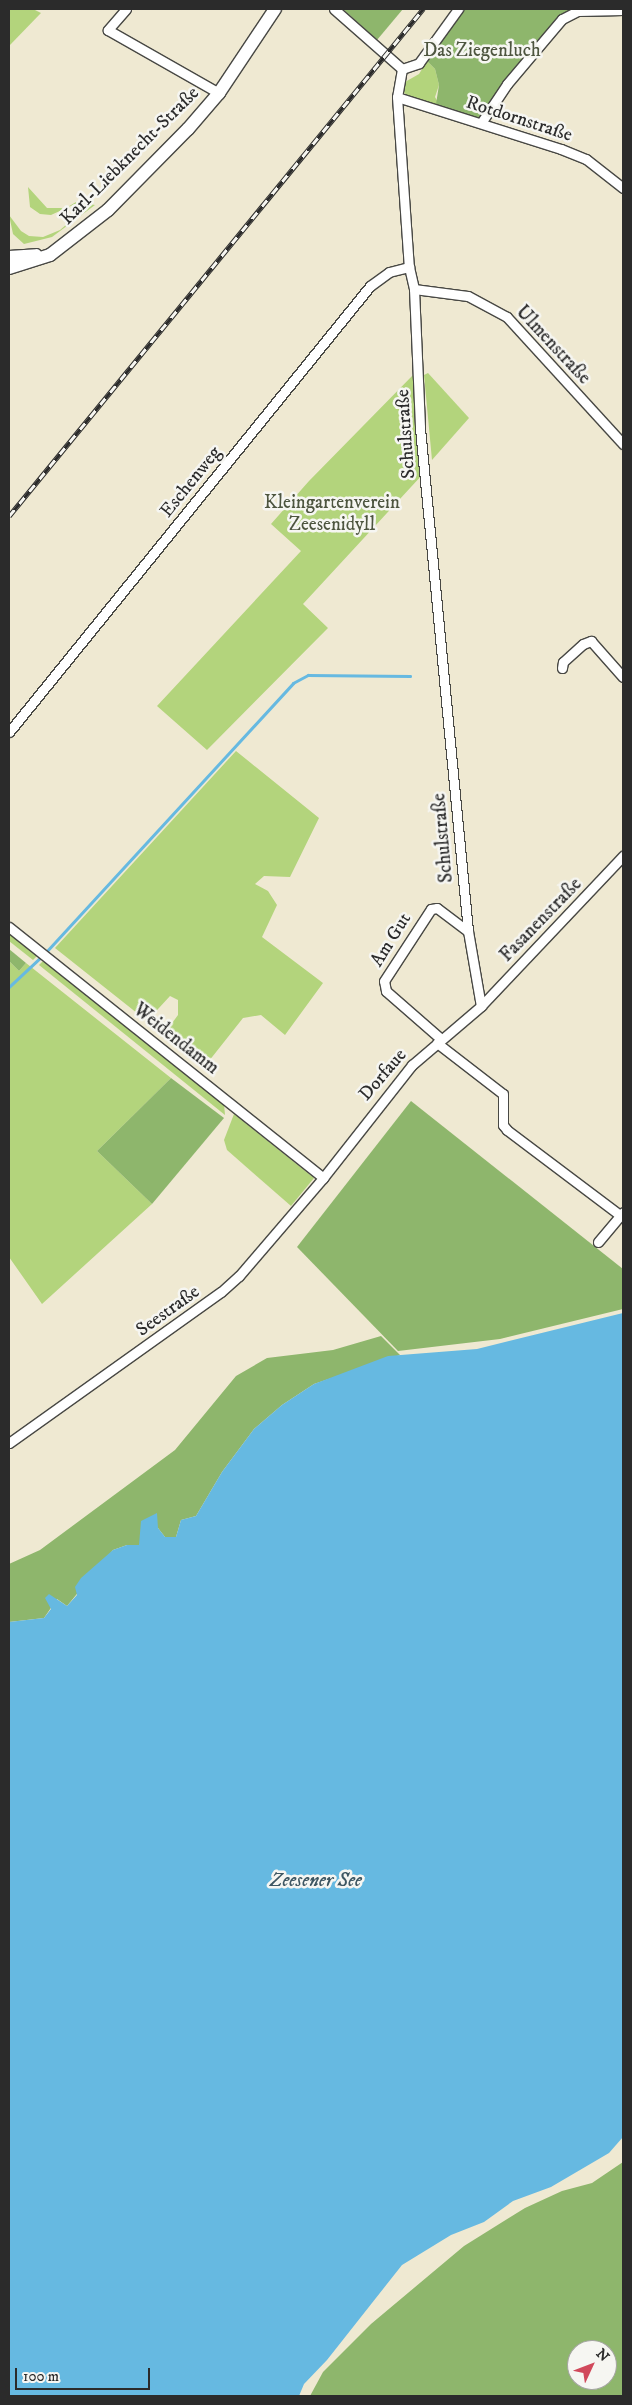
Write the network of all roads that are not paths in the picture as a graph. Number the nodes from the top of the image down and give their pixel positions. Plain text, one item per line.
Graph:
1 (126, 9) edge
2 (275, 9) edge
3 (334, 9) edge
4 (458, 9) edge
5 (623, 10) edge
6 (402, 69) junction
7 (219, 93) junction
8 (397, 97) junction
9 (481, 123) junction
10 (623, 188) edge
11 (58, 250) junction
12 (9, 257) edge
13 (409, 267) junction
14 (9, 268) edge
15 (414, 289) junction
16 (623, 444) edge
17 (562, 668) dead end
18 (623, 677) edge
19 (9, 732) edge
20 (623, 856) edge
21 (9, 927) edge
22 (468, 931) junction
23 (481, 1006) junction
24 (439, 1041) junction
25 (323, 1178) junction
26 (622, 1213) edge
27 (598, 1242) dead end
28 (9, 1444) edge

1 - 7 street
2 - 7 street, Karl-Liebknecht-Straße
3 - 6 street
4 - 6 street
5 - 9 street
6 - 8 street, Schulstraße
7 - 11 street, Karl-Liebknecht-Straße
8 - 9 street, Rotdornstraße
8 - 13 street, Schulstraße
9 - 10 street, Rotdornstraße
11 - 12 street, Karl-Liebknecht-Straße
11 - 14 street, Karl-Liebknecht-Straße
13 - 15 street, Schulstraße
13 - 19 street, Eschenweg
15 - 16 street, Ulmenstraße
15 - 22 street, Schulstraße
17 - 18 street
20 - 23 street, Fasanenstraße
21 - 25 street, Weidendamm
22 - 23 street, Schulstraße
22 - 24 street, Am Gut
23 - 24 street, Dorfaue
24 - 25 street, Dorfaue
24 - 26 street, Am Gut
25 - 28 street, Seestraße
26 - 27 street

